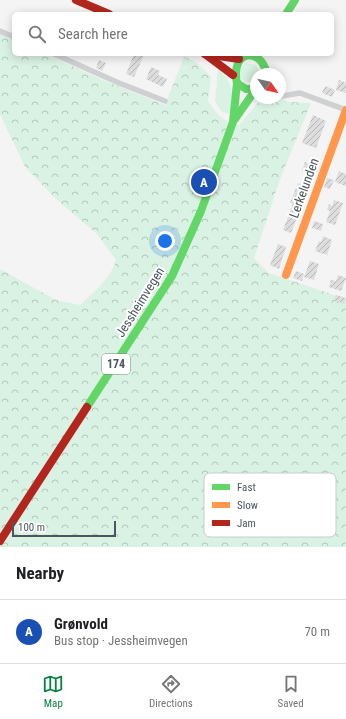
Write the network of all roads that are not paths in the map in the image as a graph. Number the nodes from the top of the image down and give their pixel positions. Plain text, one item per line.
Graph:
1 (76, 0) edge
2 (295, 0) edge
3 (104, 12) edge
4 (287, 12) edge
5 (0, 31) edge
6 (12, 36) edge
7 (58, 56) edge
8 (207, 56) edge
9 (219, 56) edge
10 (248, 56) edge
11 (253, 56) edge
12 (268, 56) edge
13 (240, 59) junction
14 (266, 65) junction
15 (266, 68) edge
16 (235, 79) junction
17 (250, 89) edge
18 (286, 95) edge
19 (250, 98) edge
20 (165, 101) dead end
21 (346, 110) edge
22 (233, 122) junction
23 (286, 275) dead end
24 (0, 541) edge

1 - 3 main road
2 - 4 main road
5 - 6 street
7 - 20 street
8 - 16 main road
9 - 13 main road
10 - 13 main road
11 - 14 main road
12 - 14 main road
13 - 16 main road, 174
14 - 15 main road
16 - 17 main road, 174
16 - 22 main road, Jessheimvegen / 174
18 - 21 street
19 - 22 main road, Jessheimvegen / 174
21 - 23 main road, Lerkelunden
22 - 24 main road, Jessheimvegen / 174

